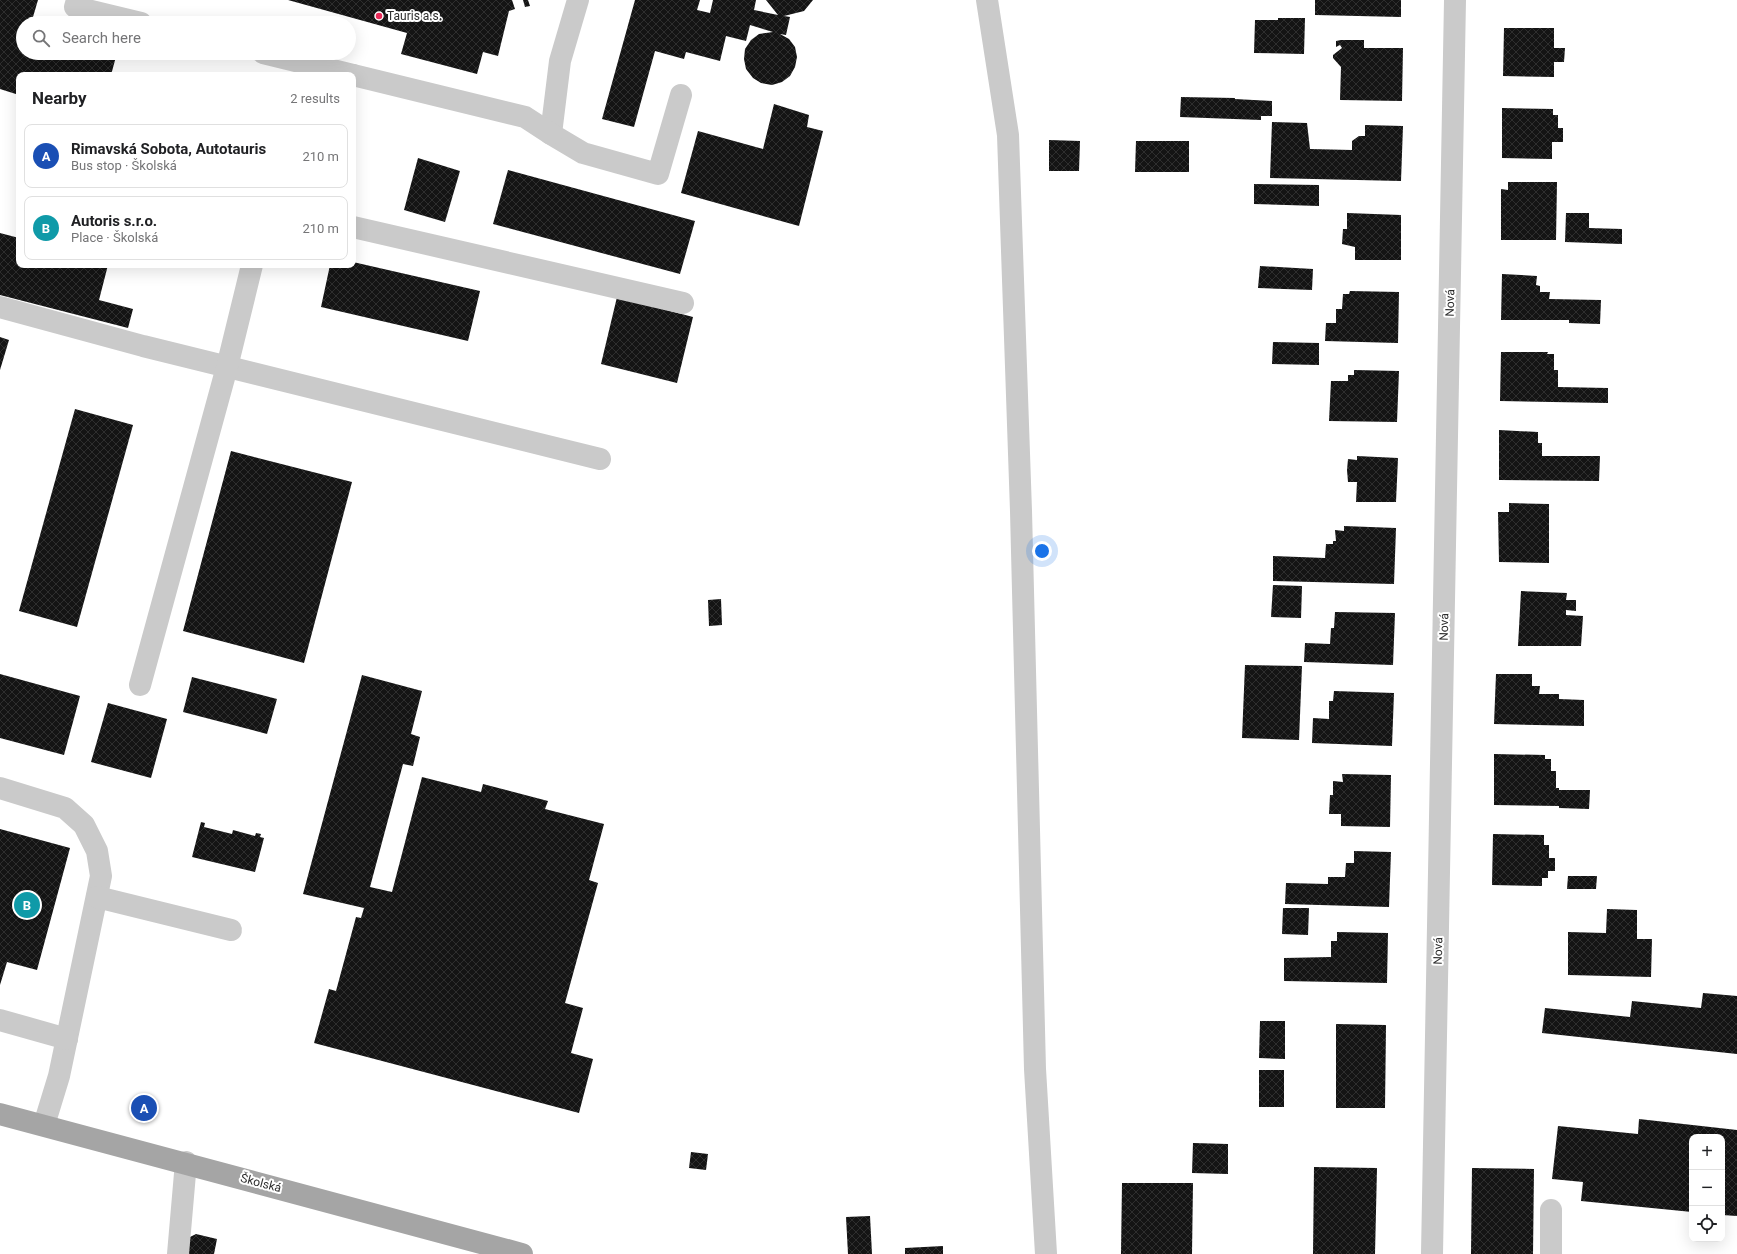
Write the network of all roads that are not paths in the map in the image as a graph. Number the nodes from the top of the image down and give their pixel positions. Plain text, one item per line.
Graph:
1 (77, 0) edge
2 (578, 0) edge
3 (987, 0) edge
4 (1455, 0) edge
5 (112, 16) edge
6 (292, 60) edge
7 (341, 72) edge
8 (356, 76) edge
9 (681, 95) dead end
10 (551, 134) junction
11 (356, 228) edge
12 (251, 268) edge
13 (683, 303) dead end
14 (0, 307) edge
15 (227, 367) junction
16 (600, 459) dead end
17 (140, 685) dead end
18 (0, 788) edge
19 (97, 897) junction
20 (231, 930) dead end
21 (0, 1020) edge
22 (67, 1039) junction
23 (0, 1114) edge
24 (44, 1125) junction
25 (186, 1162) junction
26 (1551, 1210) dead end
27 (178, 1254) edge
28 (522, 1254) edge
29 (1046, 1254) edge
30 (1432, 1254) edge
31 (1551, 1254) edge

1 - 5 street
2 - 10 street
3 - 29 street
4 - 30 street, Nová
6 - 7 street
8 - 10 street
9 - 10 street
11 - 13 street
12 - 15 street
14 - 15 street
15 - 16 street
15 - 17 street
18 - 19 street
19 - 20 street
19 - 22 street
21 - 22 street
22 - 24 street
23 - 24 main road, Školská
24 - 25 main road, Školská
25 - 27 street
25 - 28 main road, Školská
26 - 31 street

